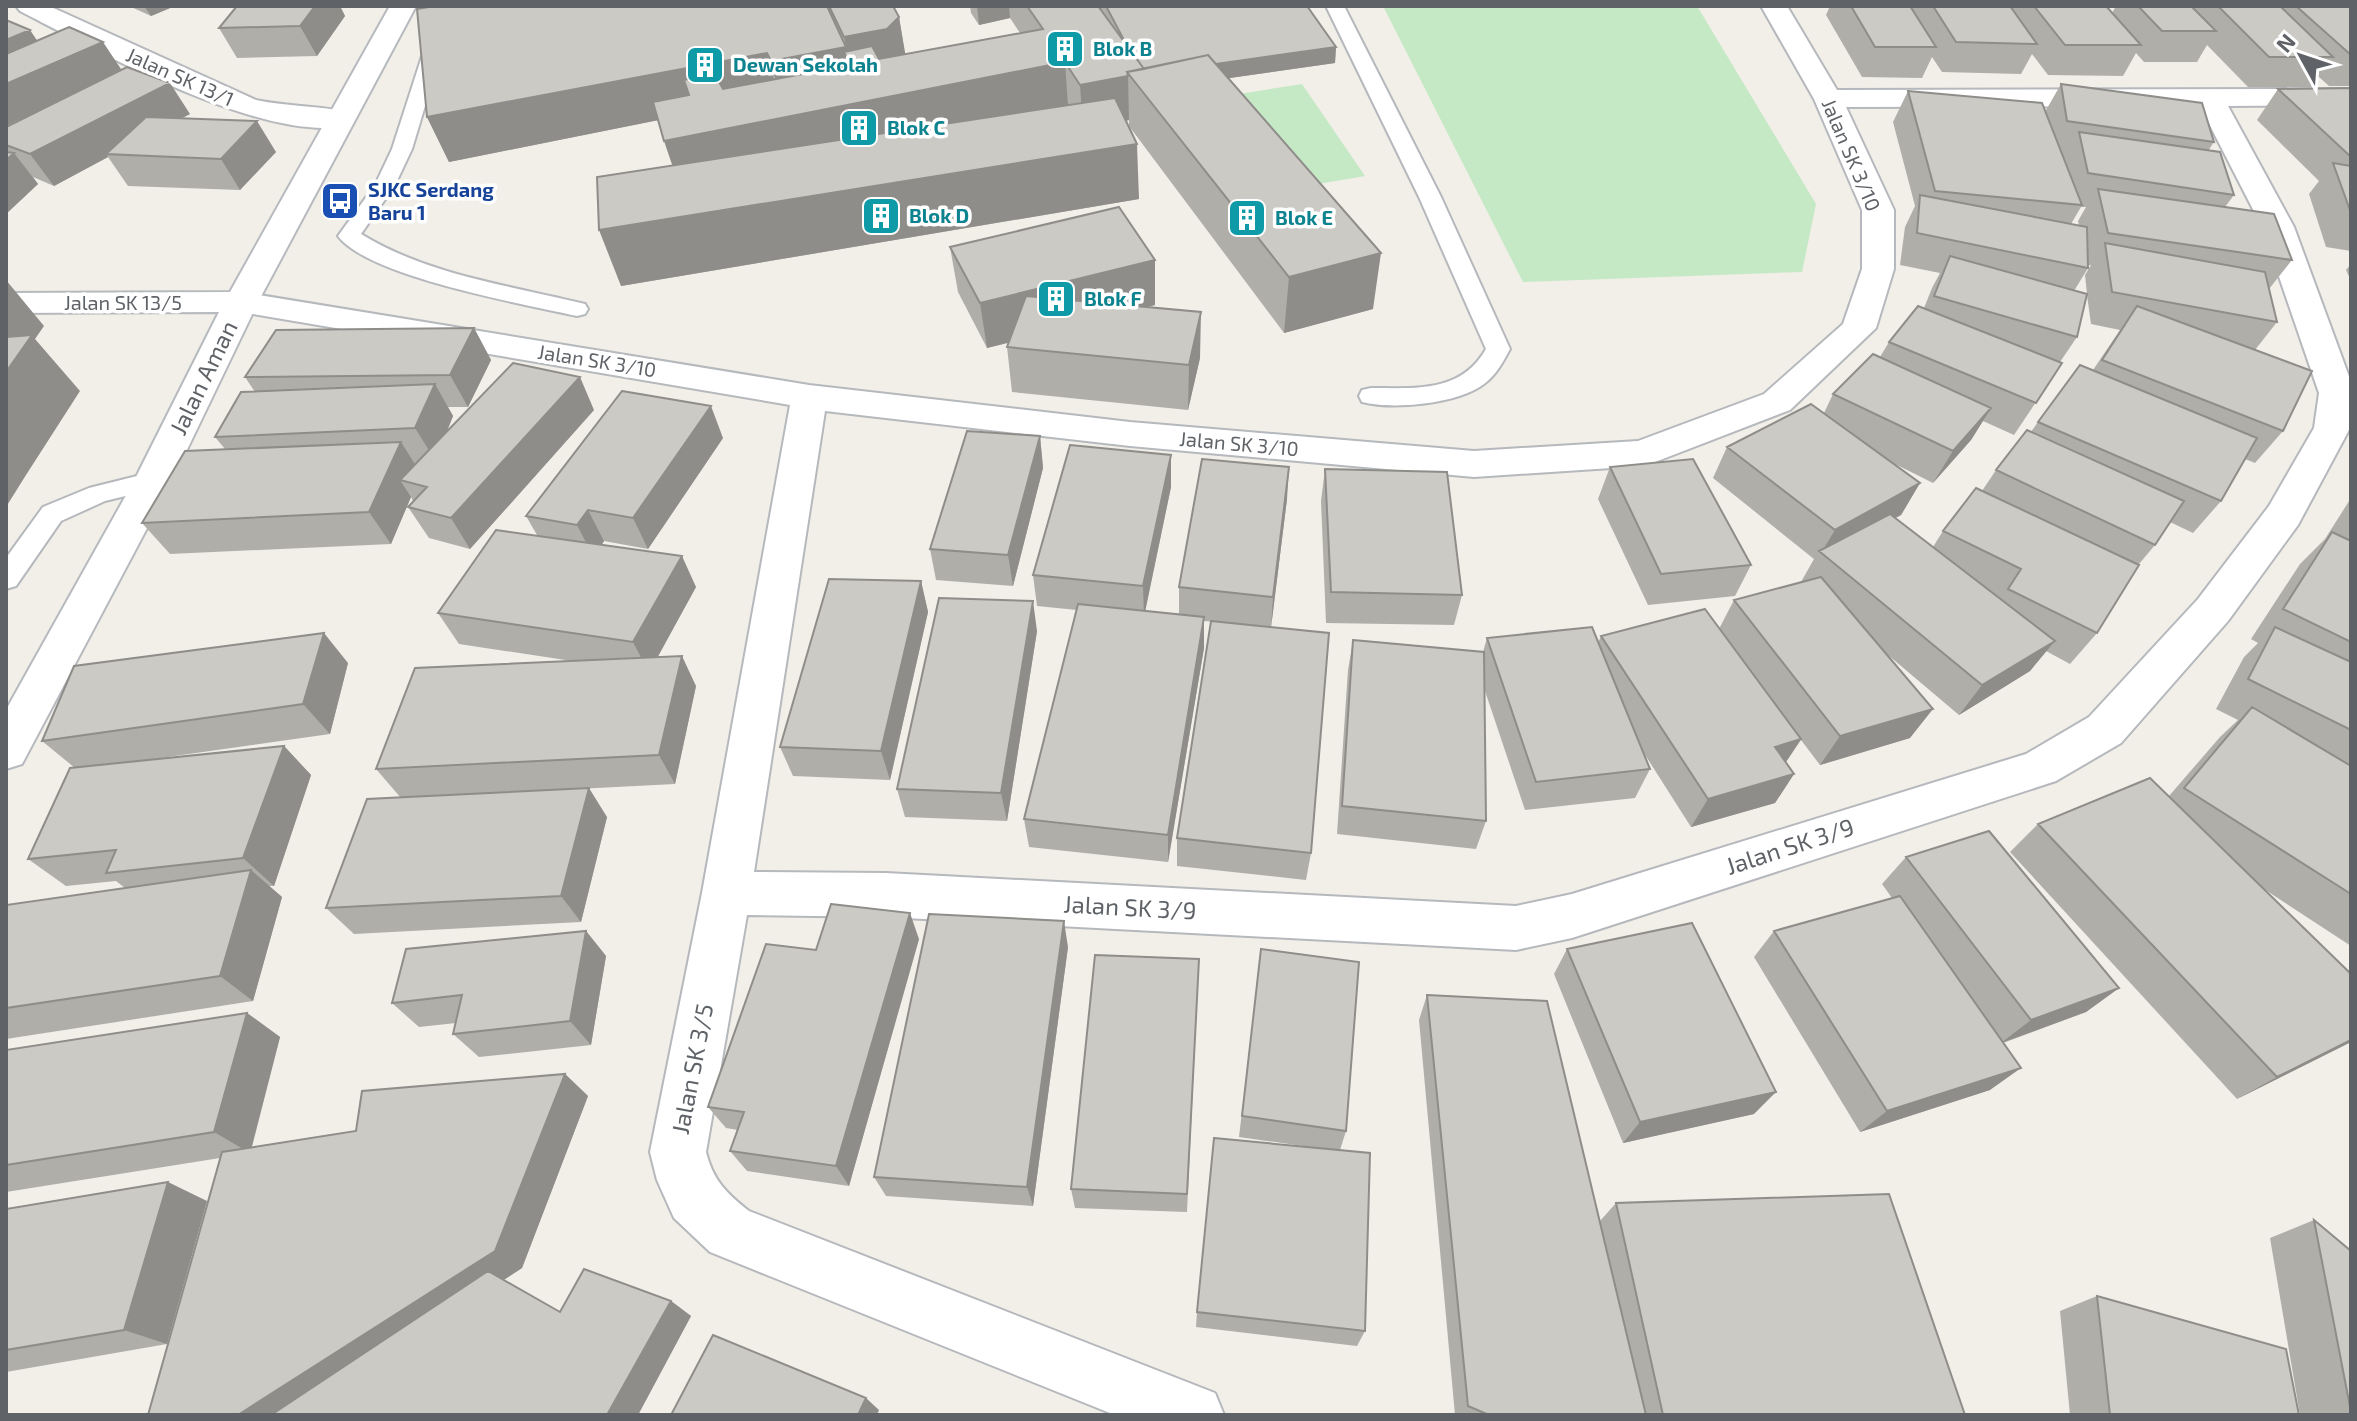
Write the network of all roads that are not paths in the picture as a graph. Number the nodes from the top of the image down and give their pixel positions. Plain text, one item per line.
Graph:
1 (29, 6) edge
2 (403, 6) edge
3 (455, 6) edge
4 (1335, 6) edge
5 (1774, 6) edge
6 (2209, 97) junction
7 (2351, 97) edge
8 (1828, 99) junction
9 (340, 119) junction
10 (241, 302) junction
11 (6, 303) edge
12 (577, 309) dead end
13 (1371, 396) dead end
14 (809, 397) junction
15 (153, 481) junction
16 (6, 579) edge
17 (6, 751) edge
18 (726, 893) junction
19 (1193, 1415) edge

1 - 9 street, Jalan SK 13/1
2 - 9 street, Jalan Aman
3 - 12 lane
4 - 13 lane
5 - 8 street, Jalan SK 3/10
6 - 7 street
6 - 8 street
6 - 18 street, Jalan SK 3/9
8 - 14 street, Jalan SK 3/10
9 - 10 street, Jalan Aman
10 - 11 street, Jalan SK 13/5
10 - 14 street, Jalan SK 3/10
10 - 15 street, Jalan Aman
14 - 18 street, Jalan SK 3/5
15 - 16 lane
15 - 17 street, Jalan Aman
18 - 19 street, Jalan SK 3/5

